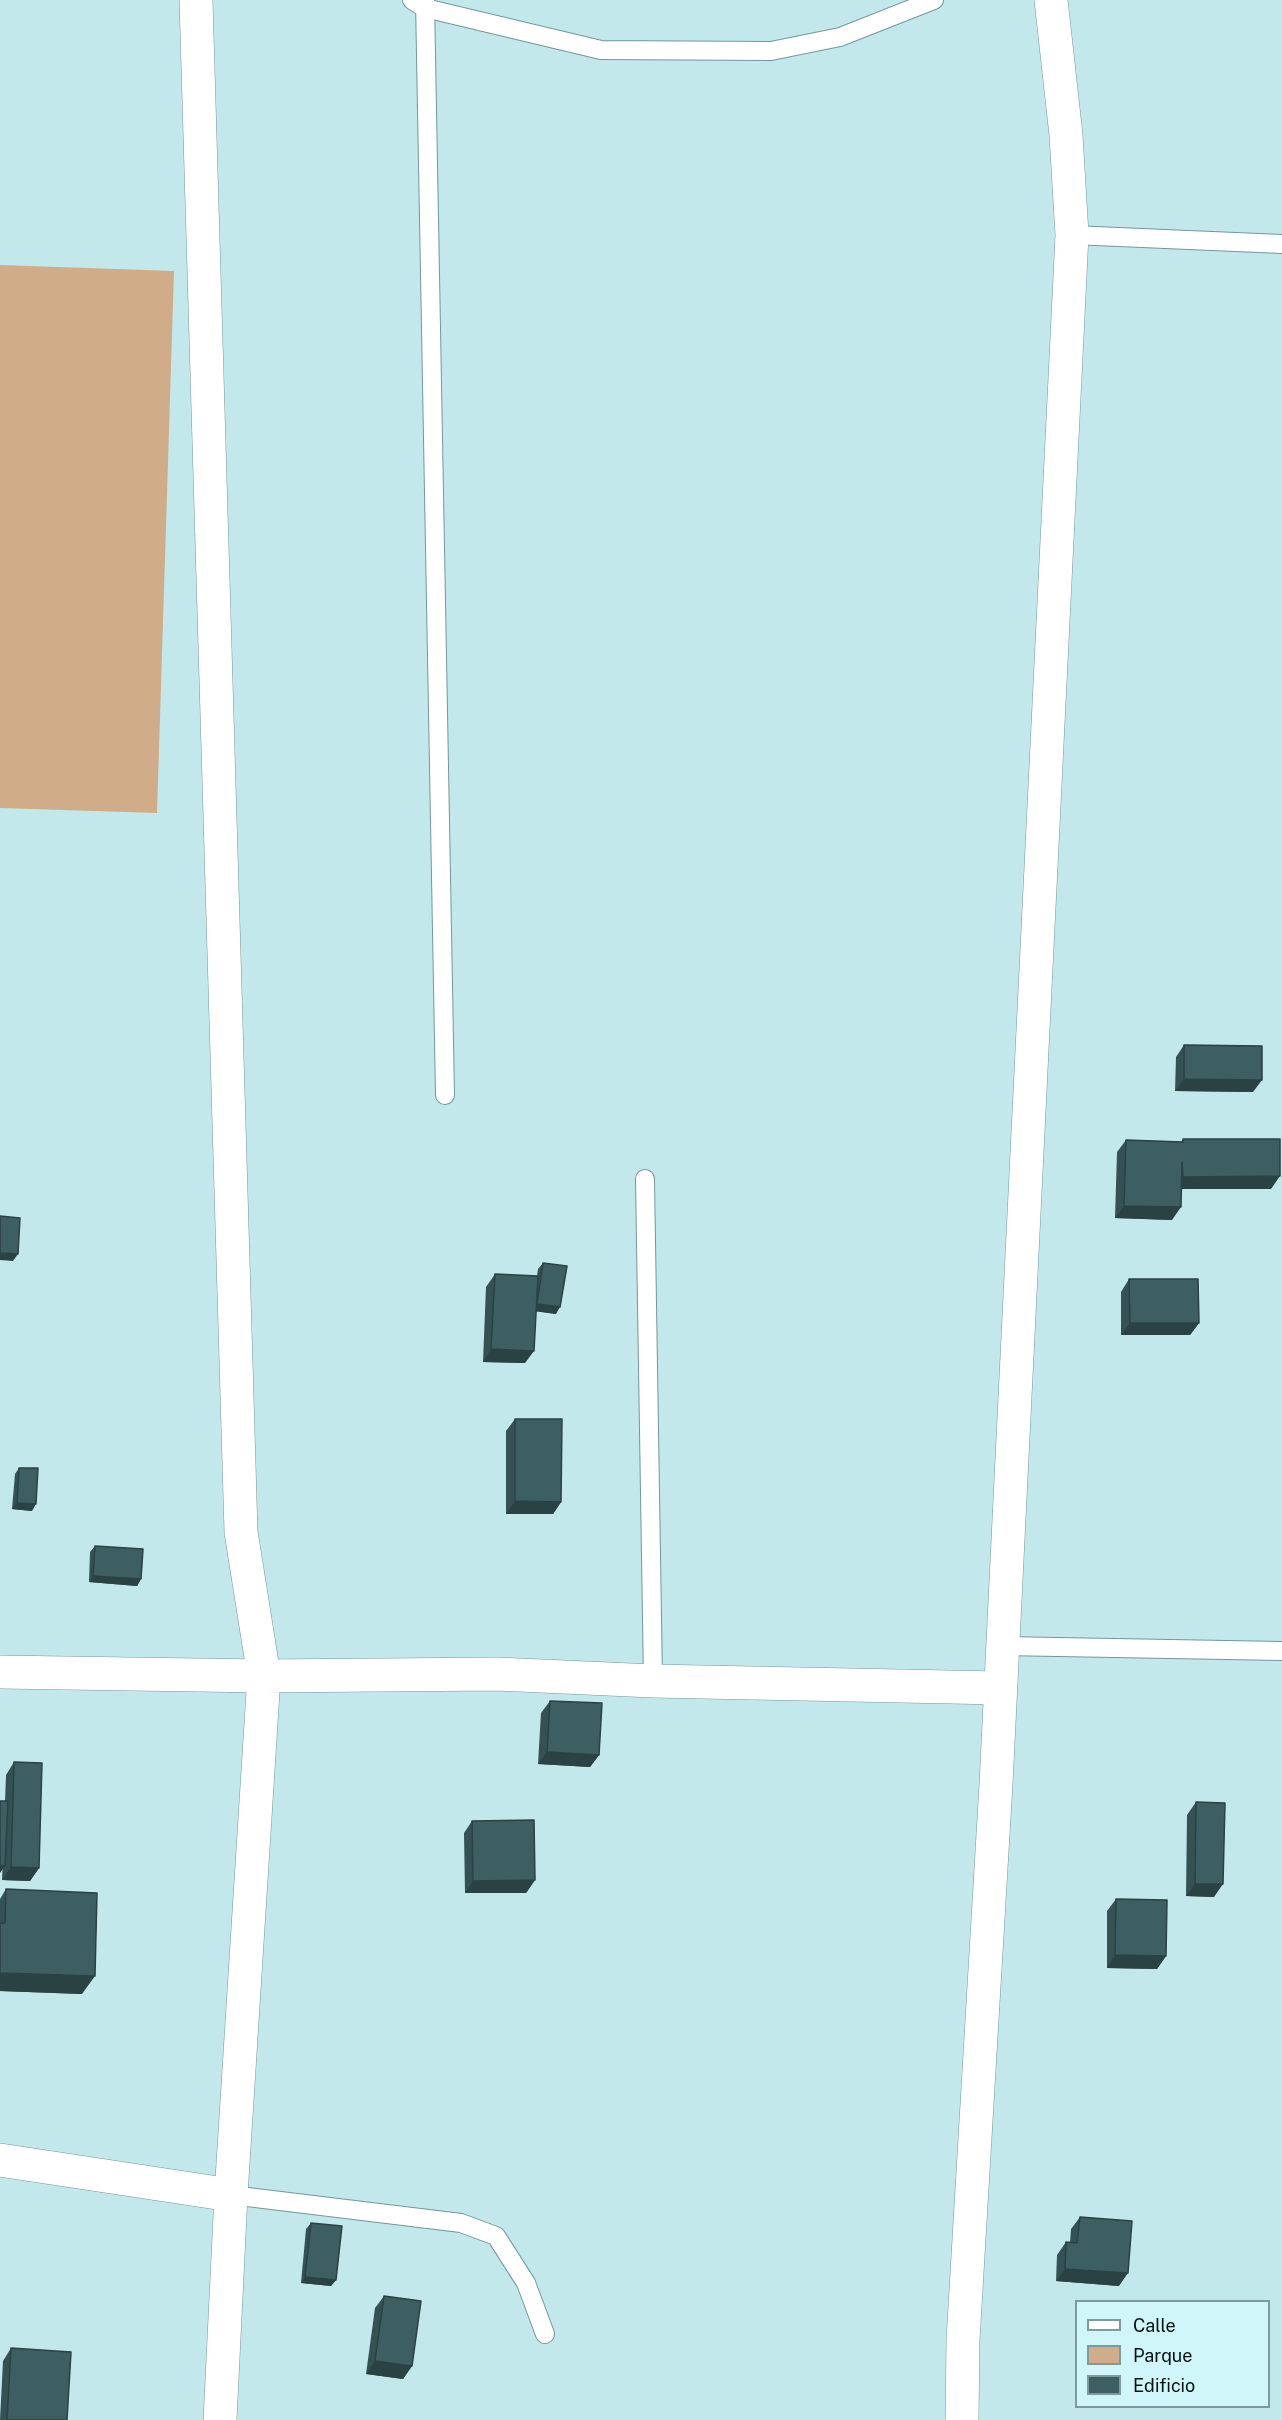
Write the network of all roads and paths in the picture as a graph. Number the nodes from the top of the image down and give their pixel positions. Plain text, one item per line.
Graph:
1 (196, 0) edge
2 (934, 0) edge
3 (1051, 0) edge
4 (421, 2) edge
5 (1072, 235) junction
6 (1282, 244) edge
7 (446, 1095) dead end
8 (645, 1179) dead end
9 (1002, 1646) junction
10 (1282, 1651) edge
11 (0, 1672) edge
12 (264, 1676) junction
13 (653, 1681) junction
14 (1000, 1688) junction
15 (0, 2160) edge
16 (231, 2195) junction
17 (545, 2334) dead end
18 (220, 2420) edge
19 (962, 2420) edge

1 - 12 street
2 - 4 lane
3 - 5 street
4 - 7 lane
5 - 6 lane
5 - 9 street
8 - 13 lane
9 - 10 lane
9 - 14 street
11 - 12 street
12 - 13 street
12 - 16 street
13 - 14 street
14 - 19 street
15 - 16 street
16 - 17 lane
16 - 18 street

